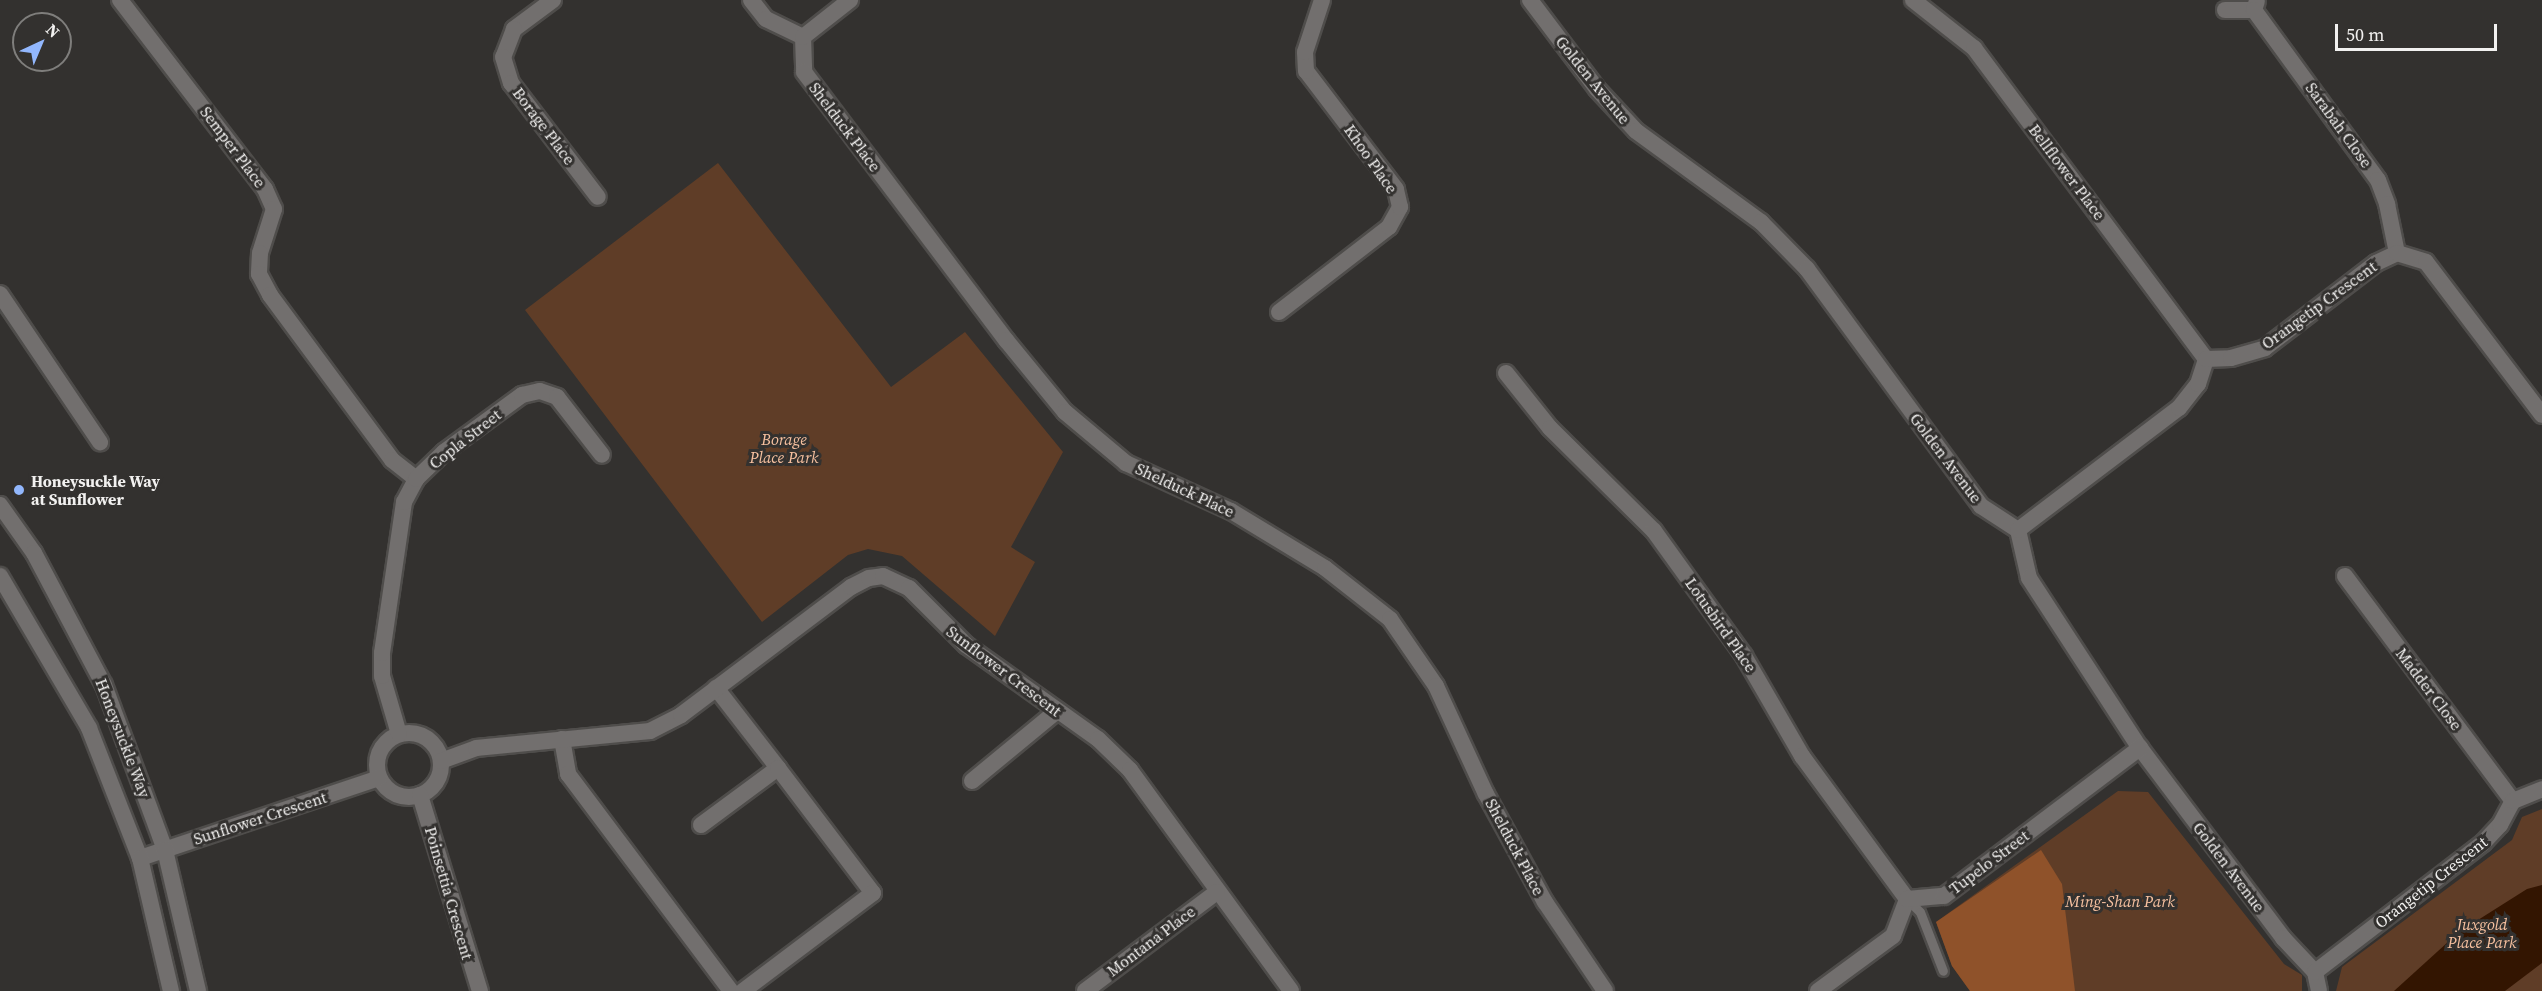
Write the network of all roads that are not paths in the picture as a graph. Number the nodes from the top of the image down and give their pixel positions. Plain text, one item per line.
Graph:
1 (120, 0) edge
2 (553, 0) edge
3 (751, 0) edge
4 (850, 0) edge
5 (1322, 0) edge
6 (1530, 0) edge
7 (1913, 0) edge
8 (2256, 5) edge
9 (2225, 10) dead end
10 (803, 37) junction
11 (598, 197) dead end
12 (2397, 253) junction
13 (2, 300) edge
14 (1279, 312) dead end
15 (2206, 359) junction
16 (1506, 374) dead end
17 (2542, 414) edge
18 (100, 442) dead end
19 (602, 455) dead end
20 (416, 479) junction
21 (0, 505) edge
22 (2018, 530) junction
23 (0, 576) edge
24 (2345, 576) dead end
25 (716, 688) junction
26 (1057, 711) junction
27 (399, 734) junction
28 (562, 740) junction
29 (2139, 748) junction
30 (441, 761) junction
31 (778, 768) junction
32 (379, 778) junction
33 (972, 781) dead end
34 (2542, 789) edge
35 (420, 795) junction
36 (2513, 801) junction
37 (701, 825) dead end
38 (165, 850) junction
39 (140, 858) junction
40 (1217, 892) junction
41 (1907, 899) junction
42 (1943, 971) dead end
43 (2315, 972) junction
44 (171, 991) edge
45 (198, 991) edge
46 (480, 991) edge
47 (731, 991) edge
48 (743, 991) edge
49 (1085, 991) edge
50 (1291, 991) edge
51 (1605, 991) edge
52 (1818, 991) edge
53 (2319, 991) edge

1 - 20 street, Semper Place
2 - 11 street, Borage Place
3 - 10 street
4 - 10 street
5 - 14 street, Khoo Place
6 - 22 street, Golden Avenue
7 - 15 street, Bellflower Place
8 - 9 street, Sarabah Close
8 - 12 street, Sarabah Close
10 - 51 street, Shelduck Place
12 - 15 street, Orangetip Crescent
12 - 17 street, Orangetip Crescent
13 - 18 street
15 - 22 street
16 - 41 street, Lotusbird Place
19 - 20 street, Copla Street
20 - 27 street, Copla Street
21 - 38 street, Honeysuckle Way
22 - 29 street, Golden Avenue
23 - 39 street, Honeysuckle Way
24 - 36 street, Madder Close
25 - 26 street, Sunflower Crescent
25 - 28 street, Sunflower Crescent
25 - 31 street
26 - 33 street
26 - 40 street, Sunflower Crescent
27 - 30 street
27 - 32 street
28 - 30 street, Sunflower Crescent
28 - 47 street
29 - 41 street, Tupelo Street
29 - 43 street, Golden Avenue
30 - 35 street
31 - 37 street
31 - 48 street
32 - 35 street
32 - 38 street, Sunflower Crescent
34 - 36 street
35 - 46 street, Poinsettia Crescent
36 - 43 street, Orangetip Crescent
38 - 39 street, Sunflower Crescent
38 - 45 street, Honeysuckle Way
39 - 44 street, Honeysuckle Way
40 - 49 street, Montana Place
40 - 50 street, Sunflower Crescent
41 - 42 lane
41 - 52 street
43 - 53 street

